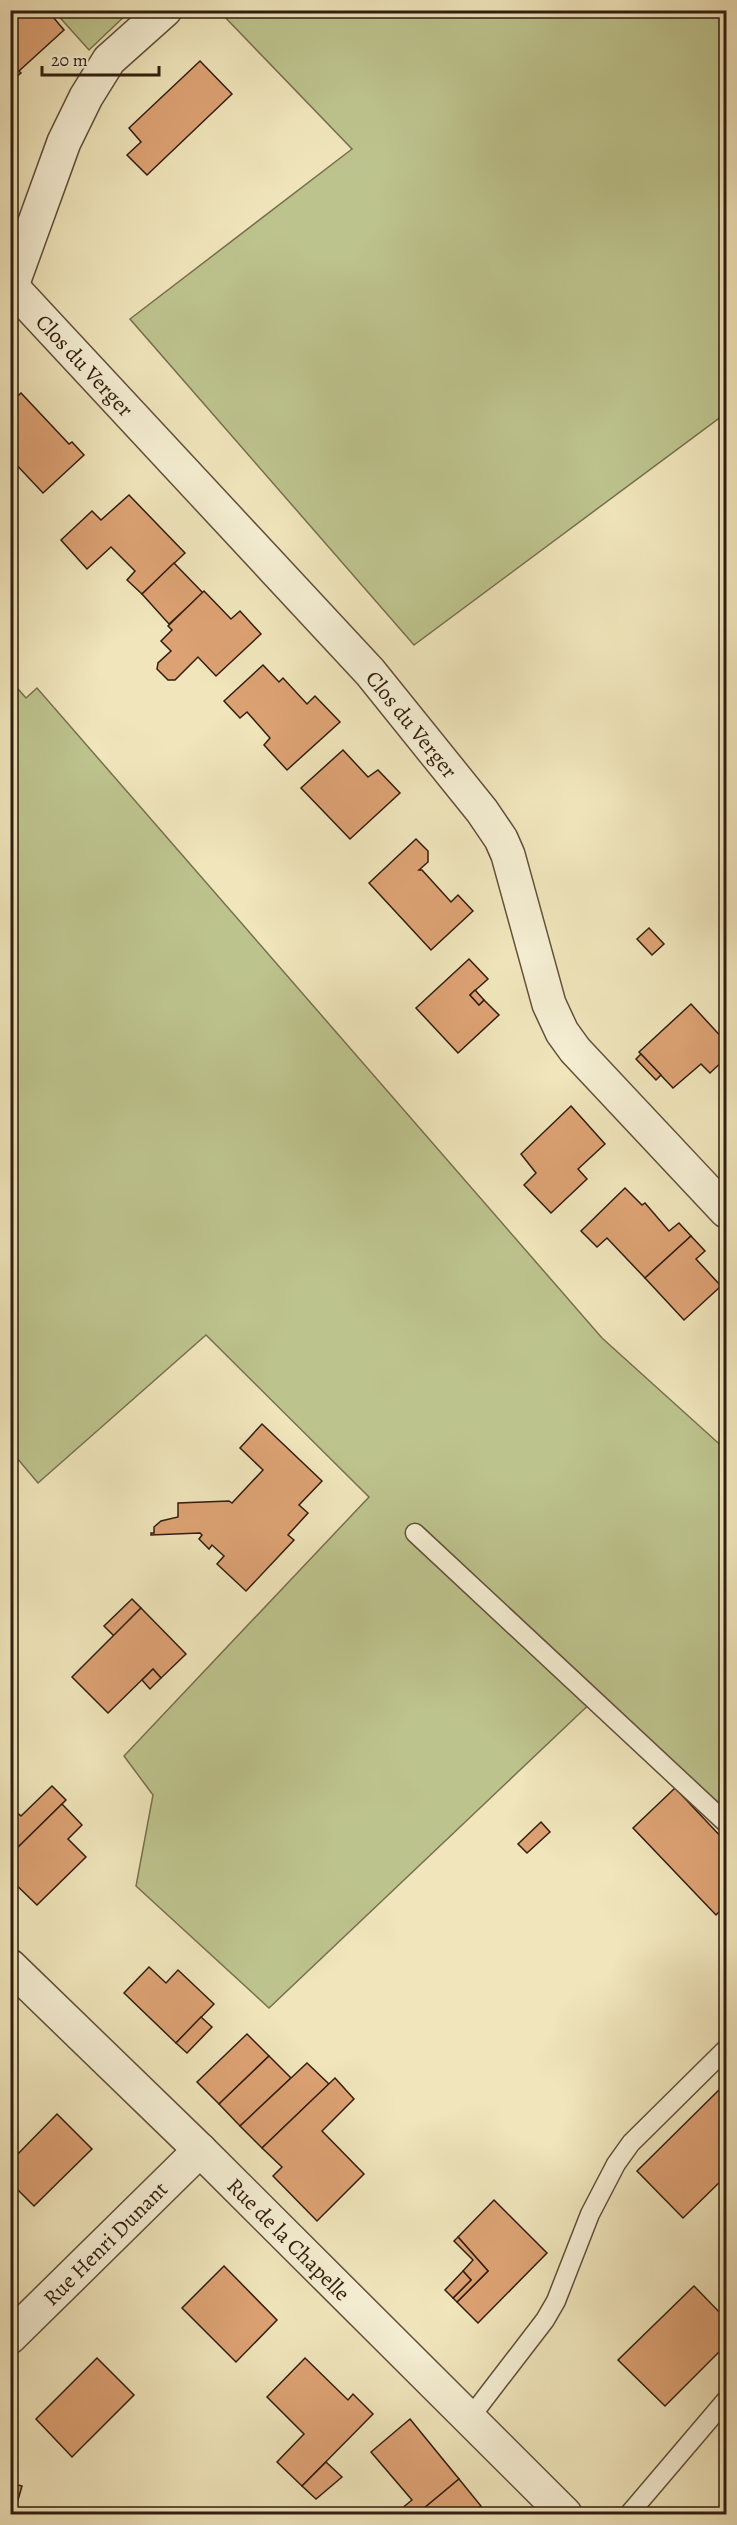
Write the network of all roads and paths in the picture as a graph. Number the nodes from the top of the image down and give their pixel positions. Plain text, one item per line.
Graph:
1 (165, 10) edge
2 (11, 289) edge
3 (726, 1211) edge
4 (415, 1533) dead end
5 (726, 1823) edge
6 (10, 1966) edge
7 (726, 2049) edge
8 (200, 2150) junction
9 (10, 2337) edge
10 (726, 2400) edge
11 (469, 2420) junction
12 (565, 2514) edge
13 (628, 2514) edge

1 - 2 street
2 - 3 street, Clos du Verger
4 - 5 lane
6 - 8 street, Rue de la Chapelle
7 - 11 lane
8 - 9 street, Rue Henri Dunant
8 - 11 street, Rue de la Chapelle
10 - 13 lane
11 - 12 street, Rue de la Chapelle

